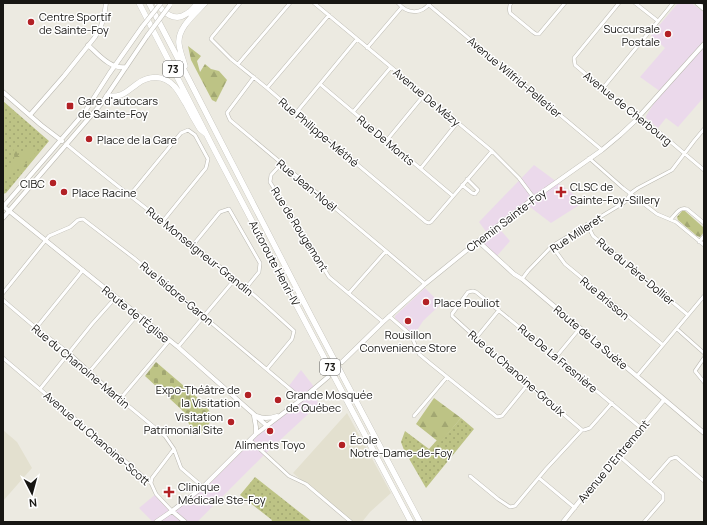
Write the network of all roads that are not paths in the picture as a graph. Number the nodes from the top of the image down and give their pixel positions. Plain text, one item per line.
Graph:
1 (106, 3) edge
2 (139, 3) edge
3 (149, 3) edge
4 (157, 3) edge
5 (161, 3) edge
6 (198, 3) edge
7 (205, 3) edge
8 (240, 3) edge
9 (290, 3) edge
10 (314, 3) edge
11 (398, 3) edge
12 (511, 3) edge
13 (565, 3) edge
14 (619, 3) edge
15 (635, 3) edge
16 (673, 3) edge
17 (697, 3) edge
18 (171, 4) edge
19 (429, 4) edge
20 (402, 7) junction
21 (704, 9) edge
22 (329, 15) junction
23 (658, 22) junction
24 (357, 39) junction
25 (704, 44) edge
26 (88, 45) junction
27 (367, 48) junction
28 (238, 64) junction
29 (114, 66) junction
30 (126, 67) junction
31 (391, 67) junction
32 (185, 72) junction
33 (254, 78) junction
34 (320, 84) junction
35 (267, 88) junction
36 (603, 88) junction
37 (3, 92) edge
38 (424, 95) junction
39 (107, 96) junction
40 (353, 112) junction
41 (296, 113) junction
42 (30, 116) junction
43 (639, 117) junction
44 (457, 123) junction
45 (704, 129) edge
46 (207, 134) junction
47 (61, 140) junction
48 (387, 140) junction
49 (66, 144) junction
50 (602, 150) junction
51 (492, 151) junction
52 (684, 154) junction
53 (589, 158) junction
54 (281, 164) junction
55 (421, 168) junction
56 (704, 170) edge
57 (467, 179) junction
58 (462, 185) junction
59 (631, 194) junction
60 (130, 195) junction
61 (453, 196) junction
62 (534, 198) junction
63 (3, 207) edge
64 (10, 211) junction
65 (3, 218) edge
66 (671, 219) junction
67 (163, 221) junction
68 (704, 223) edge
69 (588, 224) junction
70 (704, 236) edge
71 (46, 240) junction
72 (478, 241) junction
73 (699, 242) junction
74 (193, 245) junction
75 (552, 246) junction
76 (704, 246) edge
77 (386, 251) junction
78 (83, 270) junction
79 (235, 279) junction
80 (522, 280) junction
81 (425, 284) junction
82 (246, 288) junction
83 (3, 293) edge
84 (350, 293) junction
85 (704, 296) edge
86 (116, 297) junction
87 (3, 300) edge
88 (499, 310) junction
89 (137, 315) junction
90 (688, 315) junction
91 (204, 316) junction
92 (389, 316) junction
93 (452, 316) joint
94 (383, 322) junction
95 (36, 328) junction
96 (580, 328) junction
97 (677, 329) junction
98 (476, 338) junction
99 (169, 340) junction
100 (663, 345) junction
101 (178, 347) junction
102 (69, 353) junction
103 (704, 354) edge
104 (556, 357) junction
105 (3, 358) edge
106 (704, 358) edge
107 (342, 362) dead end
108 (267, 369) junction
109 (90, 371) junction
110 (637, 376) junction
111 (328, 377) dead end
112 (447, 377) junction
113 (704, 382) edge
114 (528, 384) junction
115 (40, 389) junction
116 (120, 399) junction
117 (302, 399) junction
118 (664, 400) junction
119 (612, 403) junction
120 (253, 414) junction
121 (280, 415) junction
122 (414, 416) dead end
123 (266, 425) junction
124 (641, 428) junction
125 (582, 430) junction
126 (704, 433) edge
127 (256, 434) junction
128 (250, 440) junction
129 (174, 449) junction
130 (618, 455) junction
131 (470, 476) dead end
132 (539, 478) junction
133 (704, 481) edge
134 (650, 482) junction
135 (151, 483) junction
136 (203, 488) junction
137 (574, 508) junction
138 (172, 511) junction
139 (156, 522) edge
140 (185, 522) edge
141 (351, 522) edge
142 (410, 522) edge
143 (420, 522) edge
144 (563, 522) edge
145 (644, 522) edge

1 - 26 main road
2 - 46 highway, Autoroute Henri-IV / 73
3 - 32 highway, Autoroute Henri-IV / 73
4 - 6 highway
5 - 29 main road, bridge
7 - 32 highway
8 - 28 street, Rue Philippe-Méthé
9 - 28 street
10 - 22 street, Avenue De Mézy
11 - 20 street
12 - 13 street
14 - 36 street, Avenue de Cherbourg
15 - 23 street
16 - 23 street
17 - 21 main road
18 - 30 main road, bridge
19 - 20 street
19 - 50 street, Avenue Wilfrid-Pelletier
20 - 27 street
22 - 24 street, Avenue De Mézy
22 - 35 street
23 - 36 street
24 - 27 street, Avenue De Mézy
24 - 34 street
25 - 43 main road, Chemin Sainte-Foy
26 - 29 main road
26 - 42 main road
27 - 31 street, Avenue De Mézy
28 - 33 street, Rue Philippe-Méthé
29 - 30 main road
29 - 47 main road
30 - 39 main road
31 - 38 street, Avenue De Mézy
31 - 40 street
32 - 143 highway, Autoroute Henri-IV / 73
33 - 35 street, Rue Philippe-Méthé
33 - 54 street, Rue Jean-Noël
34 - 40 street, Rue De Monts
34 - 41 street
35 - 41 street, Rue Philippe-Méthé
36 - 43 street, Avenue de Cherbourg
37 - 42 main road
38 - 44 street, Avenue De Mézy
38 - 48 street
39 - 46 highway
39 - 49 main road
40 - 48 street, Rue De Monts
41 - 61 street, Rue Philippe-Méthé
42 - 47 main road
43 - 50 main road, Chemin Sainte-Foy
43 - 52 street, Avenue de Cherbourg
44 - 51 street, Avenue De Mézy
44 - 55 street
45 - 52 street, Rue Milleret
46 - 142 highway, Autoroute Henri-IV / 73
47 - 49 main road
47 - 63 main road
48 - 55 street, Rue De Monts
49 - 60 street, Rue Monseigneur-Grandin
49 - 64 main road
50 - 53 main road, Chemin Sainte-Foy
51 - 57 street
51 - 62 street, Avenue De Mézy
52 - 56 street, Avenue de Cherbourg
52 - 59 street, Rue Milleret
53 - 59 street
53 - 62 main road, Chemin Sainte-Foy
54 - 77 street, Rue Jean-Noël
54 - 84 street, Rue de Rougemont
55 - 61 street, Rue De Monts
57 - 58 street
57 - 58 street
58 - 61 street
59 - 66 street
59 - 69 street, Rue Milleret
60 - 67 street, Rue Monseigneur-Grandin
60 - 67 street
62 - 72 main road, Chemin Sainte-Foy
63 - 64 main road, Route de l'Église
64 - 65 main road
64 - 71 main road, Route de l'Église
66 - 68 street
66 - 73 street
67 - 74 street, Rue Monseigneur-Grandin
69 - 75 street, Rue Milleret
69 - 90 street, Rue du Père-Dollier
70 - 73 street
71 - 78 main road, Route de l'Église
71 - 83 street
71 - 91 street, Rue Isidore-Garon
72 - 80 main road, Route de La Suète
72 - 81 main road, Chemin Sainte-Foy
73 - 76 street
74 - 79 street, Rue Monseigneur-Grandin
74 - 82 street
75 - 80 street, Rue Milleret
75 - 100 street, Rue Brisson
77 - 81 street, Rue Jean-Noël
77 - 84 street
78 - 86 main road, Route de l'Église
78 - 95 street
79 - 82 street, Rue Monseigneur-Grandin
79 - 91 street
80 - 96 main road, Route de La Suète
81 - 92 main road, Chemin Sainte-Foy
82 - 108 street, Rue Monseigneur-Grandin
84 - 94 street, Rue de Rougemont
85 - 90 street
86 - 89 main road, Route de l'Église
86 - 102 street
87 - 95 street, Rue du Chanoine-Martin
88 - 93 street, Rue De La Fresnière
88 - 98 street
88 - 104 street, Rue De La Fresnière
89 - 99 main road, Route de l'Église
89 - 109 street
90 - 97 street
91 - 101 street
91 - 108 street, Rue Isidore-Garon
92 - 94 main road, Chemin Sainte-Foy
92 - 112 street
93 - 98 street, Rue du Chanoine-Groulx
94 - 107 main road, Chemin Sainte-Foy
95 - 102 street, Rue du Chanoine-Martin
96 - 104 street
96 - 110 main road, Route de La Suète
97 - 100 street
97 - 103 street
98 - 114 street, Rue du Chanoine-Groulx
99 - 101 main road, Route de l'Église
99 - 116 street
100 - 110 street
101 - 120 main road, Route de l'Église
102 - 109 street, Rue du Chanoine-Martin
102 - 115 street
104 - 119 street, Rue De La Fresnière
105 - 115 street, Avenue du Chanoine-Scott
106 - 113 street
108 - 117 street, Rue Isidore-Garon
109 - 116 street, Rue du Chanoine-Martin
110 - 118 main road, Route de La Suète
111 - 117 main road
112 - 114 street
112 - 122 street
114 - 125 street, Rue du Chanoine-Groulx
115 - 135 street, Avenue du Chanoine-Scott
116 - 129 street, Rue du Chanoine-Martin
117 - 121 main road
118 - 124 main road, Avenue D'Entremont
118 - 126 main road, Route de La Suète
119 - 124 street, Rue De La Fresnière
119 - 125 street
120 - 121 main road
120 - 123 main road, Route de l'Église
120 - 127 main road
121 - 123 main road
123 - 127 main road
124 - 130 main road, Avenue D'Entremont
125 - 132 street
127 - 128 main road
128 - 136 main road
128 - 141 street
129 - 135 street
129 - 136 street, Rue du Chanoine-Martin
130 - 134 street
130 - 137 main road, Avenue D'Entremont
131 - 132 street
132 - 137 street
133 - 134 street
134 - 145 street
135 - 138 street, Avenue du Chanoine-Scott
136 - 138 main road
137 - 144 main road, Avenue D'Entremont
138 - 139 main road
138 - 140 main road, Avenue du Chanoine-Scott

